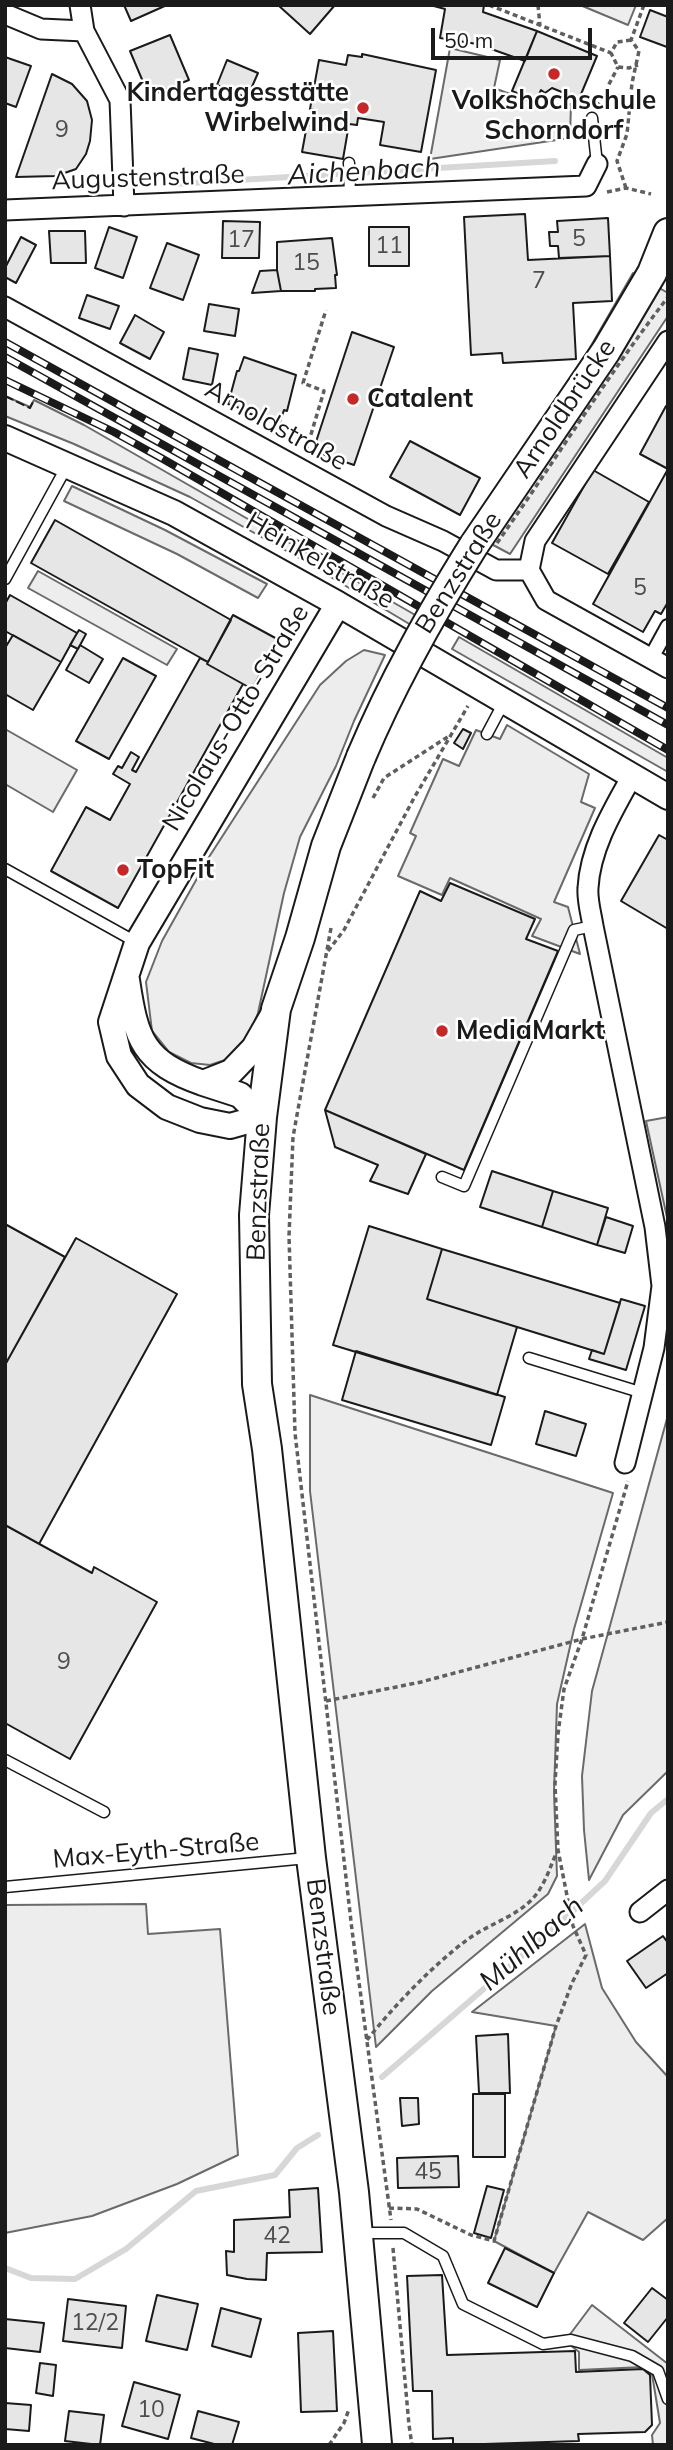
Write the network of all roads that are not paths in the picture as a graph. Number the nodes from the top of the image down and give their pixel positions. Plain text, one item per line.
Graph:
1 (80, 5) edge
2 (5, 14) edge
3 (84, 31) junction
4 (592, 118) road end
5 (349, 163) dead end
6 (597, 164) joint
7 (350, 191) junction
8 (124, 206) junction
9 (5, 210) edge
10 (668, 233) edge
11 (5, 307) edge
12 (668, 341) edge
13 (662, 363) edge
14 (5, 438) edge
15 (67, 465) junction
16 (530, 570) junction
17 (5, 579) edge
18 (338, 604) junction
19 (668, 627) edge
20 (659, 663) edge
21 (504, 702) junction
22 (486, 734) dead end
23 (632, 776) junction
24 (668, 797) edge
25 (5, 869) edge
26 (593, 926) junction
27 (300, 938) junction
28 (137, 943) junction
29 (127, 974) junction
30 (276, 1009) junction
31 (203, 1083) junction
32 (261, 1117) junction
33 (442, 1177) dead end
34 (530, 1359) dead end
35 (643, 1393) junction
36 (267, 1449) junction
37 (625, 1463) road end
38 (5, 1759) edge
39 (104, 1812) dead end
40 (311, 1858) junction
41 (5, 1887) edge
42 (668, 1890) edge
43 (640, 1912) dead end
44 (358, 2233) junction
45 (668, 2399) edge
46 (376, 2444) edge

1 - 3 street
2 - 3 street
3 - 8 street
4 - 6 lane
5 - 7 lane
6 - 7 street, Augustenstraße
7 - 8 street, Augustenstraße
8 - 9 street, Augustenstraße
10 - 27 main road, Benzstraße, bridge
11 - 16 street, Arnoldstraße
12 - 13 street
13 - 16 street
14 - 15 street, Heinkelstraße
15 - 17 lane
15 - 18 street, Heinkelstraße
16 - 20 street
18 - 21 street, Heinkelstraße
18 - 28 street, Nicolaus-Otto-Straße
19 - 20 street
21 - 22 lane
21 - 23 street, Heinkelstraße
23 - 24 street, Heinkelstraße
23 - 26 street
25 - 28 lane
26 - 33 lane
26 - 35 street
27 - 30 main road, Benzstraße
27 - 36 main road, Benzstraße
28 - 29 street, Nicolaus-Otto-Straße
29 - 31 street, Nicolaus-Otto-Straße
29 - 32 street, Nicolaus-Otto-Straße
30 - 31 street
30 - 32 main road, Benzstraße
31 - 32 street, Nicolaus-Otto-Straße
32 - 36 main road, Benzstraße
34 - 35 lane
35 - 37 street
36 - 40 main road, Benzstraße
38 - 39 lane
40 - 41 lane, Max-Eyth-Straße
40 - 44 main road, Benzstraße
42 - 43 street
44 - 45 lane
44 - 46 main road, Benzstraße

